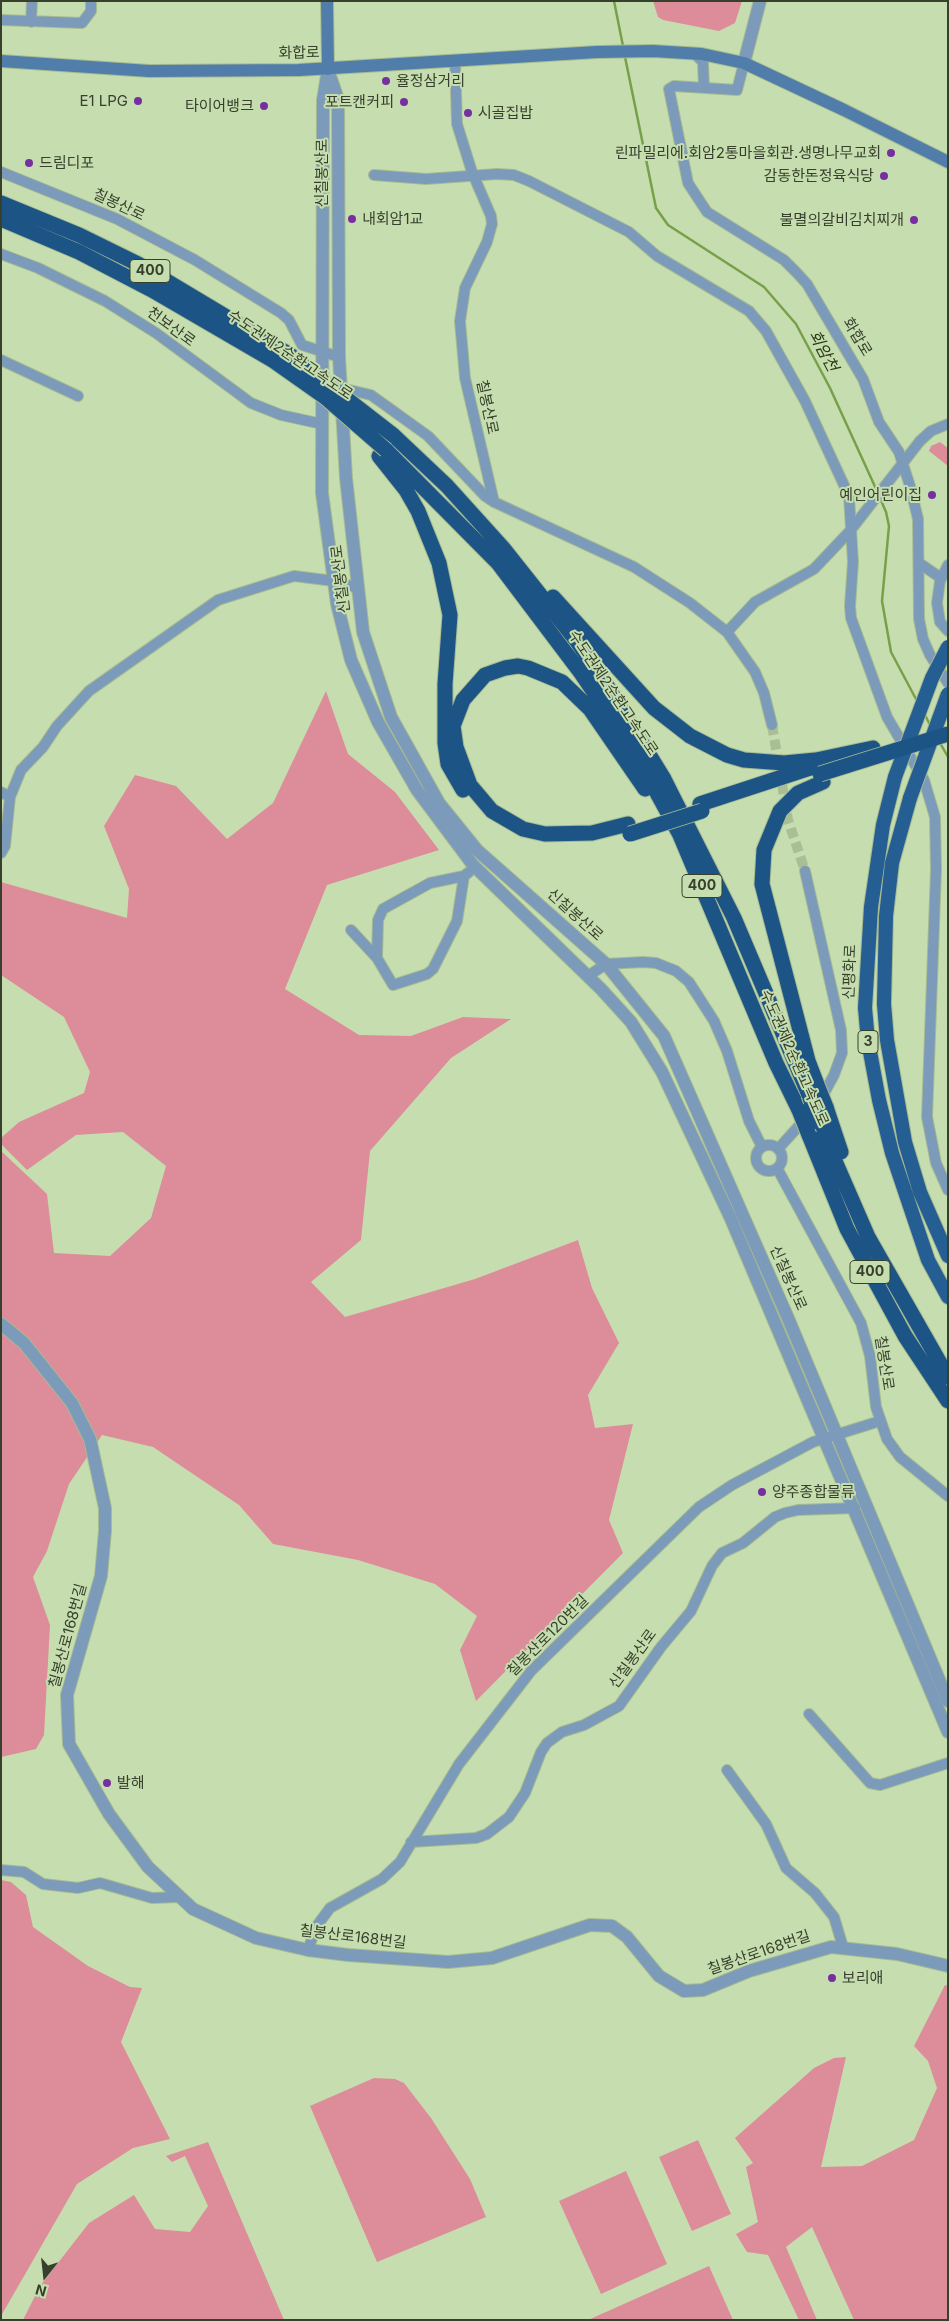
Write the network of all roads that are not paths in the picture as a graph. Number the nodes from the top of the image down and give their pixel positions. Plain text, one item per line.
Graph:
1 (32, 1) edge
2 (91, 1) edge
3 (327, 1) edge
4 (760, 1) edge
5 (1, 20) edge
6 (31, 22) junction
7 (695, 54) junction
8 (1, 61) edge
9 (455, 61) junction
10 (744, 63) junction
11 (328, 70) junction
12 (704, 88) junction
13 (948, 162) edge
14 (1, 172) edge
15 (472, 174) junction
16 (374, 175) dead end
17 (1, 203) edge
18 (1, 219) edge
19 (1, 254) edge
20 (321, 352) junction
21 (339, 357) junction
22 (1, 360) edge
23 (341, 388) junction
24 (78, 396) dead end
25 (322, 424) junction
26 (948, 424) edge
27 (383, 453) junction
28 (900, 469) junction
29 (447, 486) junction
30 (494, 502) junction
31 (850, 531) junction
32 (919, 563) junction
33 (948, 565) edge
34 (941, 578) junction
35 (334, 581) junction
36 (358, 588) junction
37 (948, 631) edge
38 (727, 632) junction
39 (948, 647) edge
40 (948, 683) edge
41 (948, 694) edge
42 (948, 724) edge
43 (772, 725) tunnel mouth
44 (948, 734) edge
45 (819, 770) junction
46 (6, 795) edge
47 (629, 829) junction
48 (1, 853) edge
49 (694, 866) junction
50 (475, 867) junction
51 (805, 871) tunnel mouth
52 (464, 876) junction
53 (351, 930) dead end
54 (377, 958) junction
55 (606, 964) junction
56 (588, 976) junction
57 (812, 1089) junction
58 (762, 1147) junction
59 (778, 1149) junction
60 (777, 1168) junction
61 (948, 1190) edge
62 (868, 1237) junction
63 (948, 1256) edge
64 (948, 1297) edge
65 (1, 1324) edge
66 (948, 1377) edge
67 (948, 1402) edge
68 (880, 1421) junction
69 (830, 1436) junction
70 (948, 1496) edge
71 (854, 1508) junction
72 (948, 1701) edge
73 (809, 1714) dead end
74 (948, 1732) edge
75 (948, 1763) edge
76 (727, 1770) dead end
77 (412, 1842) junction
78 (1, 1870) edge
79 (180, 1897) junction
80 (843, 1947) junction
81 (308, 1950) junction
82 (948, 1966) edge

1 - 6 street
2 - 6 street
3 - 11 main road
4 - 10 street
5 - 6 street
7 - 9 main road, 화합로
7 - 10 main road
7 - 12 street
8 - 11 main road, 화합로
9 - 11 main road, 화합로
9 - 15 street, 칠봉산로
10 - 12 street, 화합로
10 - 13 main road
11 - 20 street, 신칠봉산로
11 - 21 street, 신칠봉산로
12 - 28 street, 화합로
14 - 20 street, 칠봉산로
15 - 16 street
15 - 30 street, 칠봉산로
15 - 31 street
17 - 29 highway, 수도권제2순환고속도로 / 400, bridge
18 - 27 highway, 수도권제2순환고속도로 / 400
19 - 25 street, 천보산로
20 - 21 street, 칠봉산로
20 - 25 street, 신칠봉산로
21 - 23 street, 신칠봉산로
22 - 24 street
23 - 30 street
23 - 36 street, 신칠봉산로
25 - 35 street, 신칠봉산로
26 - 28 street
27 - 47 highway
27 - 49 highway, 수도권제2순환고속도로 / 400
28 - 31 street
28 - 32 street, 화합로
29 - 45 highway
29 - 57 highway, 수도권제2순환고속도로 / 400
30 - 38 street
31 - 38 street
31 - 61 street
32 - 34 street
32 - 40 street, 화합로
33 - 34 street
34 - 37 street
35 - 36 street
35 - 46 street
35 - 50 street, 신칠봉산로
36 - 55 street, 신칠봉산로
38 - 43 street
39 - 64 highway, 신평화로 / 3, bridge
41 - 63 highway, 3, bridge
42 - 45 highway, bridge
44 - 45 highway, bridge
45 - 47 highway, bridge
45 - 57 highway
46 - 48 street
47 - 49 highway
49 - 67 highway, 수도권제2순환고속도로 / 400, bridge
50 - 52 street
50 - 56 street, 신칠봉산로
51 - 59 street
52 - 54 street
52 - 54 street
53 - 54 street
55 - 56 street
55 - 58 street
55 - 69 street, 신칠봉산로
56 - 69 street, 신칠봉산로
57 - 62 highway, 수도권제2순환고속도로 / 400, bridge
57 - 62 highway, bridge
58 - 59 street
58 - 60 street
59 - 60 street
60 - 68 street, 칠봉산로
62 - 66 highway, 수도권제2순환고속도로 / 400
65 - 79 street, 칠봉산로168번길
68 - 69 street, 칠봉산로120번길
68 - 70 street, 칠봉산로
69 - 71 street, 신칠봉산로
69 - 72 street, 신칠봉산로
69 - 77 street, 칠봉산로120번길
71 - 74 street, 신칠봉산로
71 - 77 street, 신칠봉산로
73 - 75 street
76 - 80 street
77 - 81 street, 칠봉산로120번길
78 - 79 street
79 - 81 street, 칠봉산로168번길
80 - 81 street, 칠봉산로168번길
80 - 82 street, 칠봉산로168번길

